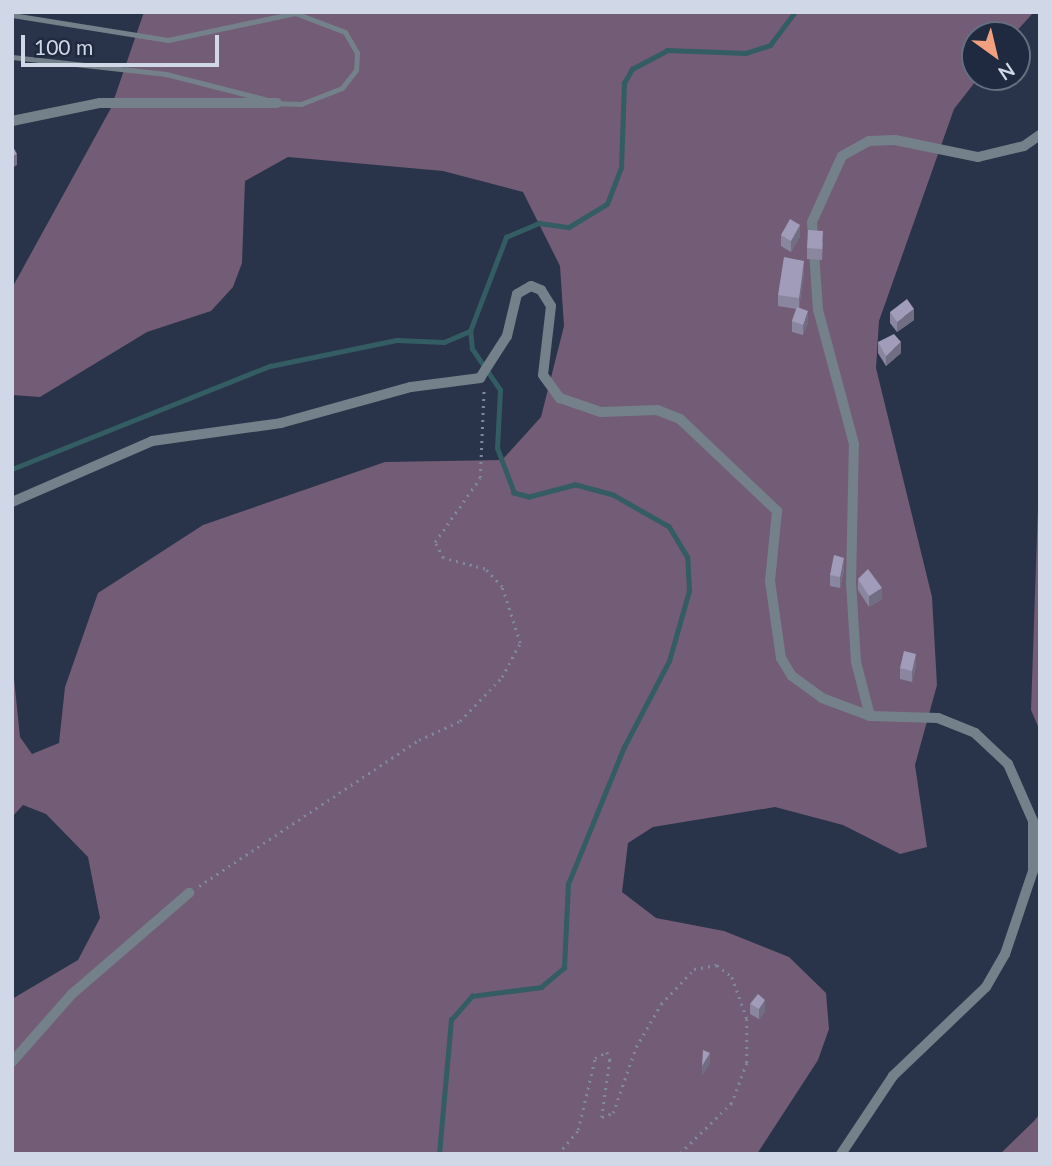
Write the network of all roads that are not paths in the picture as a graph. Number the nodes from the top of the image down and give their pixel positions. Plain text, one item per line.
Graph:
1 (12, 15) edge
2 (12, 57) edge
3 (277, 103) junction
4 (12, 121) edge
5 (1040, 135) edge
6 (12, 502) edge
7 (870, 716) junction
8 (189, 893) road end
9 (12, 1062) edge
10 (841, 1154) edge

1 - 3 lane
2 - 3 lane
3 - 4 street
5 - 7 street
6 - 7 street
7 - 10 street
8 - 9 street

